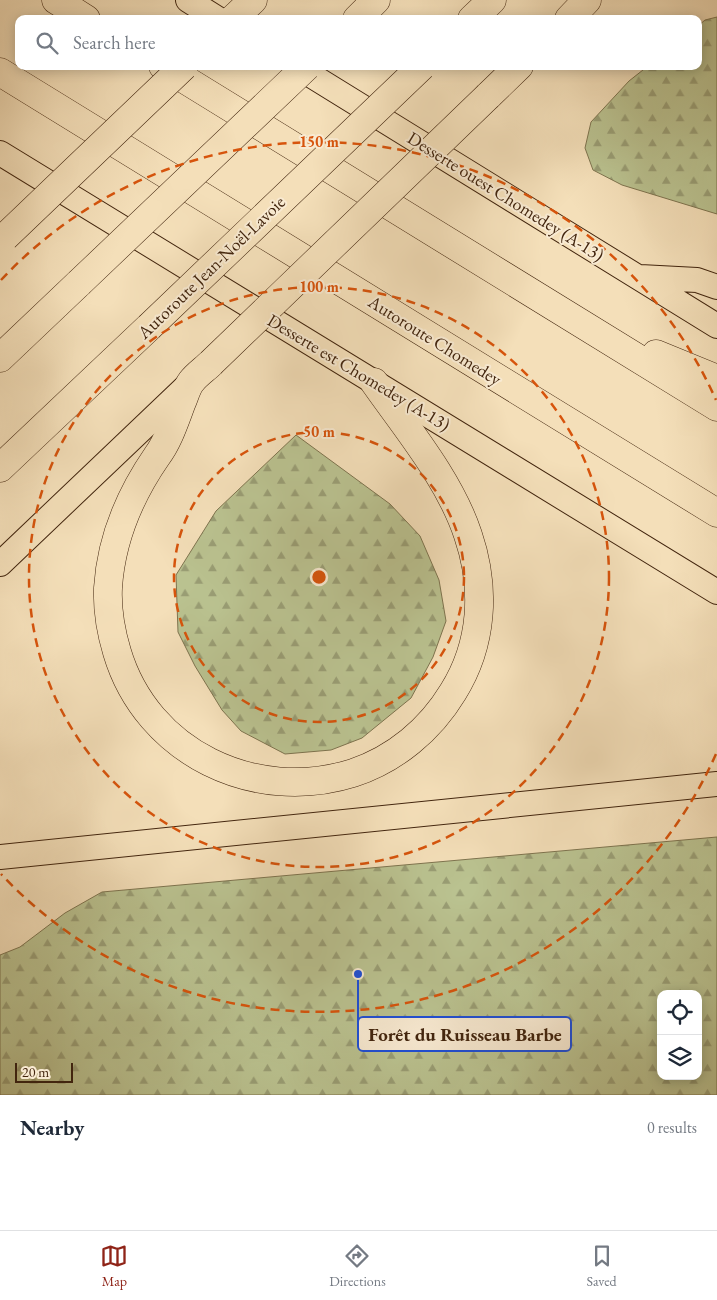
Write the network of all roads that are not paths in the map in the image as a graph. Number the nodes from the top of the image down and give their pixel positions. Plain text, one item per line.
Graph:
1 (56, 0) edge
2 (188, 0) edge
3 (376, 0) edge
4 (492, 0) edge
5 (587, 0) edge
6 (603, 0) edge
7 (239, 10) edge
8 (80, 15) edge
9 (361, 15) edge
10 (476, 15) edge
11 (573, 15) edge
12 (576, 15) edge
13 (170, 70) edge
14 (180, 70) edge
15 (302, 70) edge
16 (303, 70) edge
17 (418, 70) edge
18 (515, 70) edge
19 (0, 72) edge
20 (0, 153) edge
21 (3, 239) edge
22 (638, 277) junction
23 (717, 286) edge
24 (579, 322) junction
25 (717, 326) edge
26 (0, 358) edge
27 (717, 379) edge
28 (191, 382) junction
29 (374, 382) junction
30 (717, 407) edge
31 (0, 468) edge
32 (717, 513) edge
33 (0, 564) edge
34 (717, 592) edge
35 (717, 784) edge
36 (0, 857) edge

1 - 8 highway
2 - 7 main road
3 - 9 highway
4 - 10 highway
5 - 11 highway
6 - 12 main road
13 - 24 highway
14 - 21 highway, bridge
15 - 22 main road, Desserte ouest Chomedey (A-13)
16 - 26 highway, bridge
17 - 31 highway, Autoroute Jean-Noël-Lavoie, bridge
18 - 28 highway, bridge
19 - 32 highway, Autoroute Chomedey
20 - 29 main road, Desserte est Chomedey (A-13)
22 - 23 main road
22 - 25 main road, Desserte ouest Chomedey (A-13)
24 - 27 highway
24 - 30 highway
28 - 29 highway
28 - 33 main road
29 - 34 main road, Desserte est Chomedey (A-13)
35 - 36 main road

